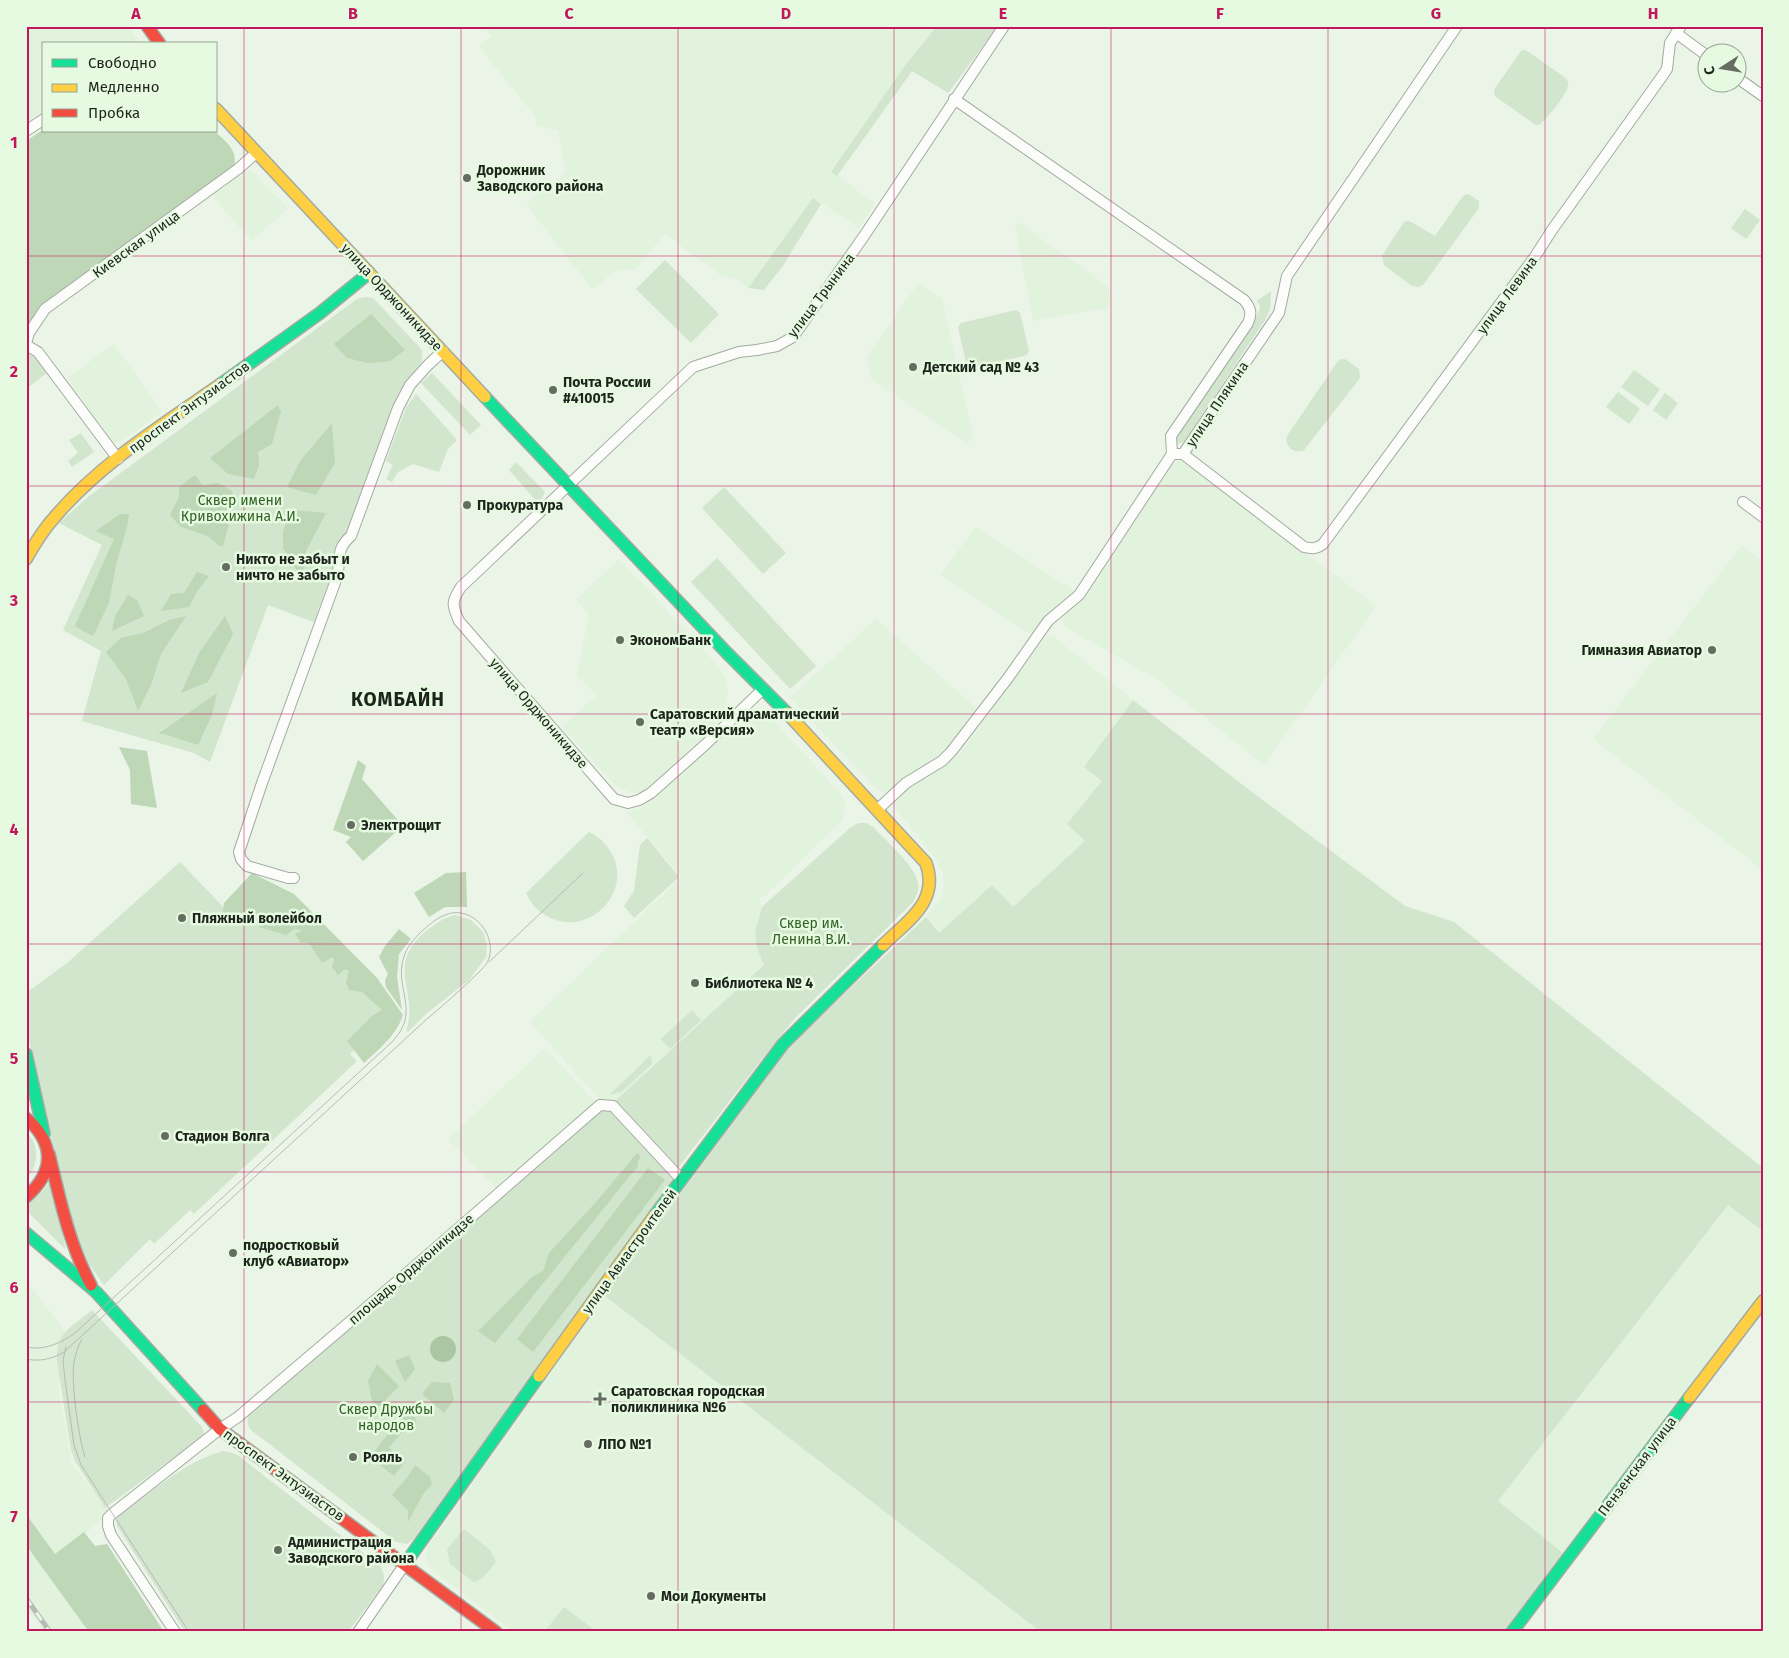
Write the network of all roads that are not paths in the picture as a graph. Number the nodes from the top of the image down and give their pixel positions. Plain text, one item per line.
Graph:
1 (147, 26) edge
2 (1004, 26) edge
3 (1456, 26) edge
4 (1679, 29) edge
5 (155, 42) edge
6 (1696, 45) edge
7 (1746, 84) edge
8 (1763, 96) edge
9 (954, 99) junction
10 (218, 111) edge
11 (42, 120) edge
12 (26, 131) edge
13 (256, 153) junction
14 (369, 273) junction
15 (26, 344) edge
16 (443, 352) junction
17 (1172, 454) junction
18 (1183, 454) junction
19 (118, 459) junction
20 (568, 485) junction
21 (1743, 502) dead end
22 (1763, 518) edge
23 (26, 559) edge
24 (763, 688) junction
25 (877, 810) junction
26 (294, 878) dead end
27 (929, 894) joint
28 (26, 1054) edge
29 (26, 1118) edge
30 (47, 1148) junction
31 (682, 1178) junction
32 (26, 1197) edge
33 (26, 1233) edge
34 (96, 1292) junction
35 (1763, 1301) edge
36 (220, 1429) junction
37 (405, 1564) junction
38 (175, 1632) edge
39 (358, 1632) edge
40 (496, 1632) edge
41 (1512, 1632) edge

1 - 5 main road
2 - 9 street, улица Трынина
3 - 18 street, улица Плякина
4 - 6 street
4 - 18 street, улица Левина
7 - 8 street
9 - 17 street
9 - 20 street, улица Трынина
10 - 13 main road, улица Орджоникидзе
11 - 12 street
13 - 14 main road, улица Орджоникидзе
13 - 15 street, Киевская улица
14 - 16 main road, улица Орджоникидзе
14 - 19 main road, проспект Энтузиастов
15 - 19 street
16 - 20 main road, улица Орджоникидзе
16 - 26 street
17 - 18 street, улица Плякина
17 - 25 street, улица Плякина
19 - 23 main road, проспект Энтузиастов
20 - 24 main road, улица Орджоникидзе
20 - 24 street, улица Орджоникидзе
21 - 22 street
24 - 25 main road, улица Орджоникидзе
25 - 27 main road, улица Орджоникидзе
27 - 31 main road, улица Авиастроителей
28 - 30 main road, проспект Энтузиастов
29 - 30 main road, проспект Энтузиастов
30 - 32 main road, проспект Энтузиастов
30 - 34 main road, проспект Энтузиастов
31 - 36 street, площадь Орджоникидзе
31 - 37 main road, улица Авиастроителей
33 - 34 main road, проспект Энтузиастов
34 - 36 main road, проспект Энтузиастов
35 - 41 main road, Пензенская улица
36 - 37 main road, проспект Энтузиастов
36 - 38 street, площадь Орджоникидзе
37 - 39 street, улица Авиастроителей
37 - 40 main road, проспект Энтузиастов

